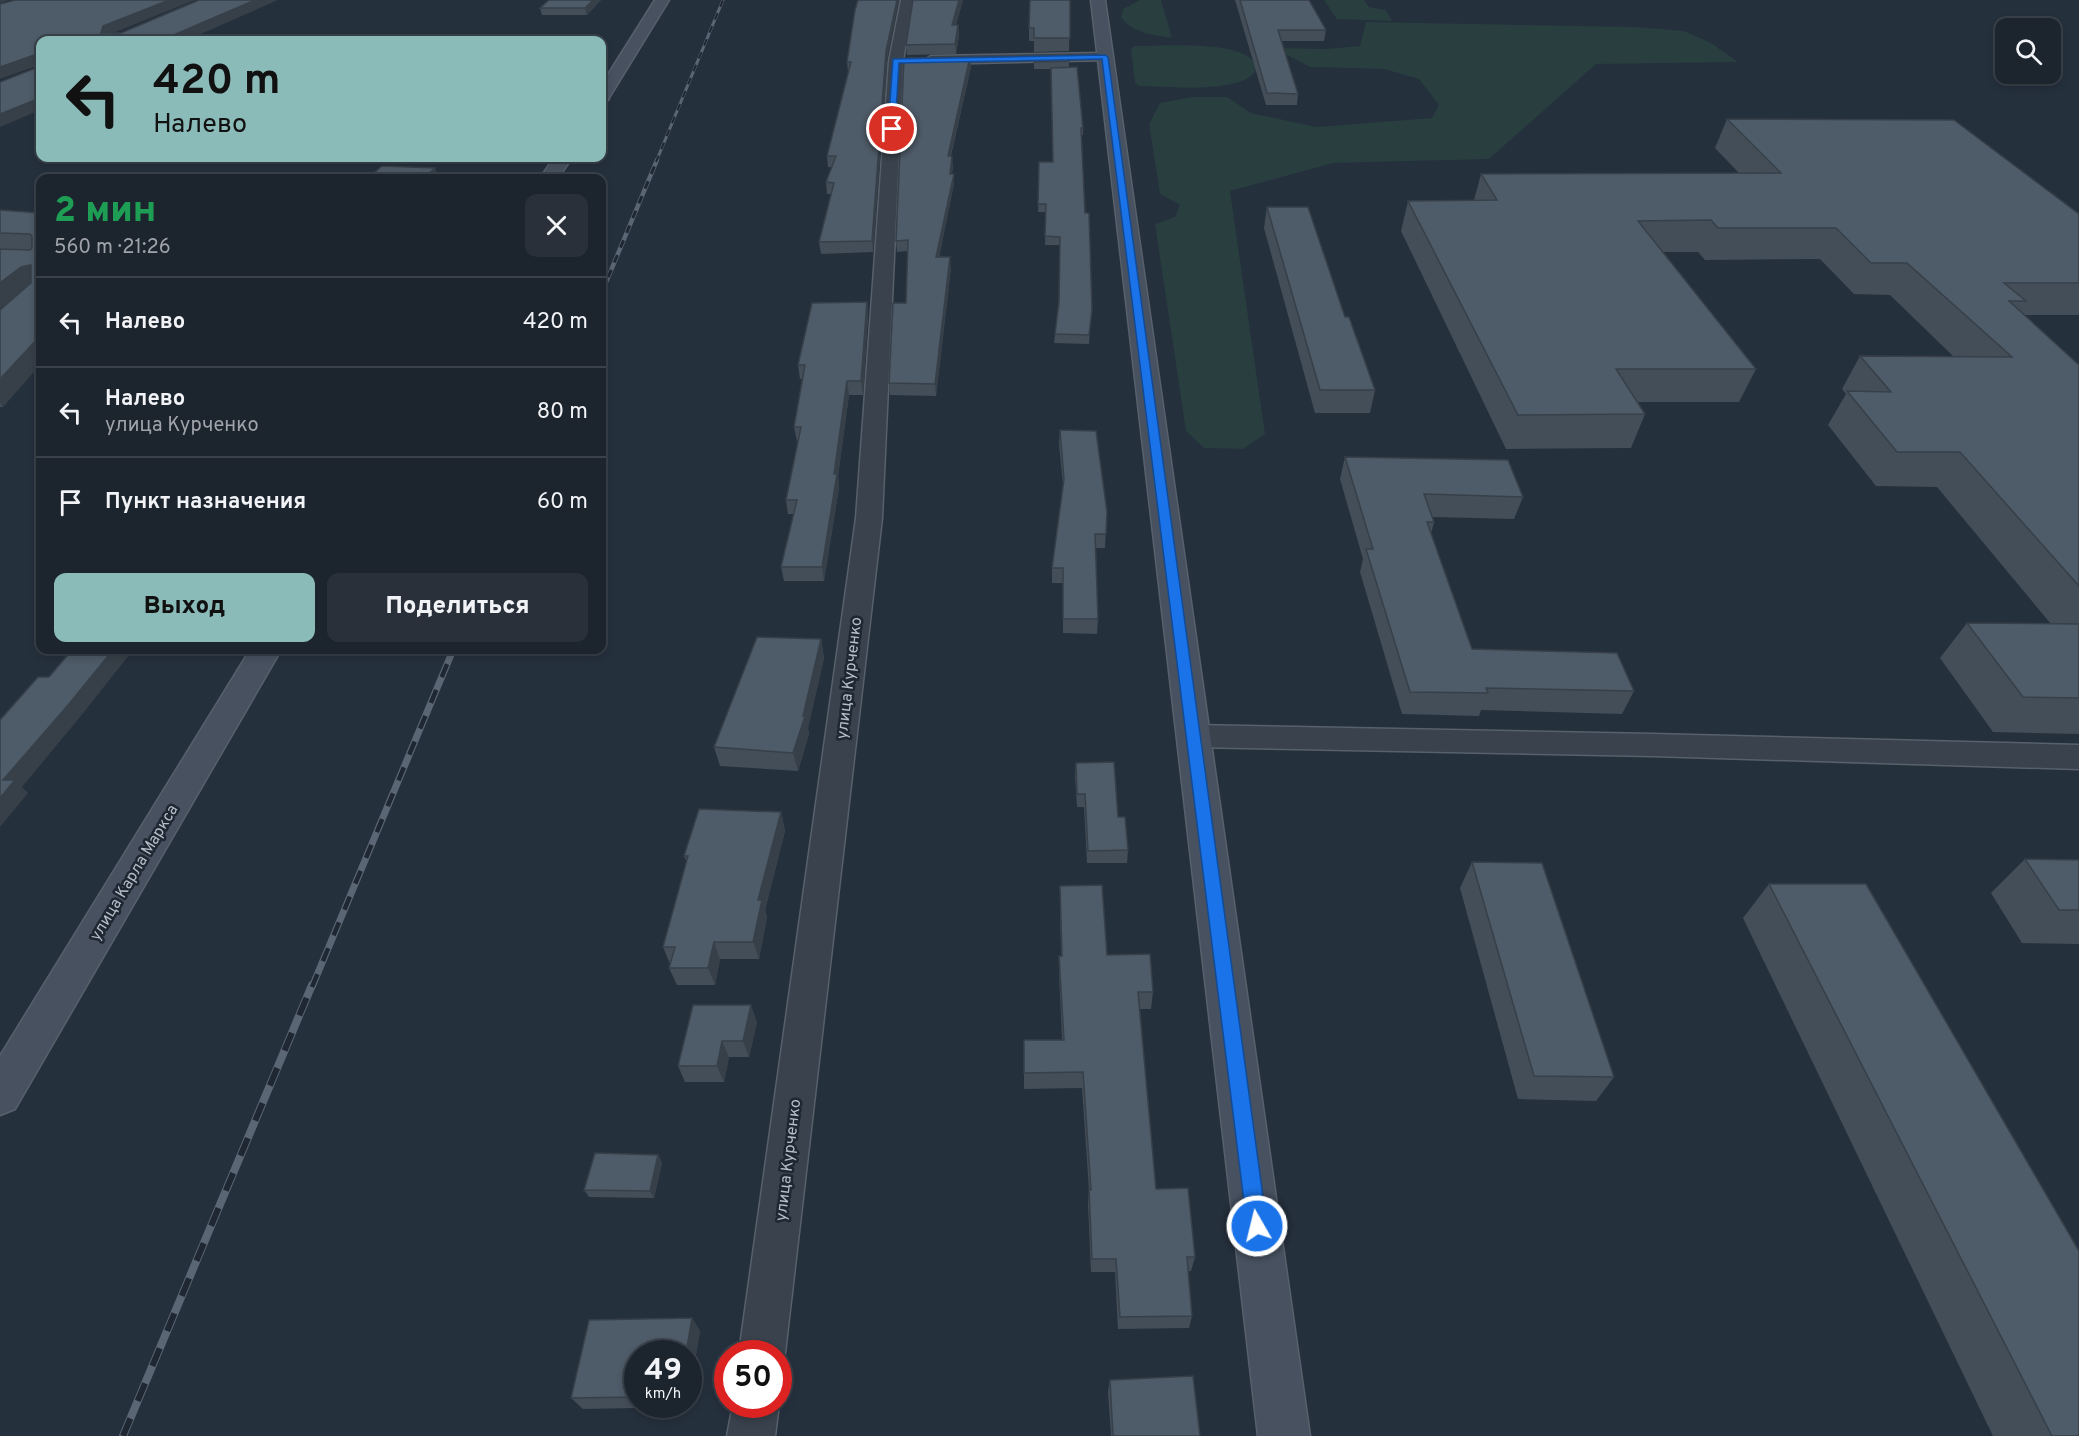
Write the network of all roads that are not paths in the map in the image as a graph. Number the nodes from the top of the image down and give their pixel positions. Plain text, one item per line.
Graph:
1 (662, 0) edge
2 (907, 0) edge
3 (1098, 0) edge
4 (1105, 57) junction
5 (907, 61) junction
6 (606, 90) edge
7 (263, 654) edge
8 (1193, 736) junction
9 (2079, 757) edge
10 (0, 1095) edge
11 (764, 1340) edge
12 (754, 1418) edge
13 (751, 1436) edge
14 (1284, 1436) edge

1 - 6 main road
2 - 5 street, улица Курченко
3 - 4 main road
4 - 5 street
4 - 8 main road
5 - 11 street, улица Курченко
7 - 10 main road, улица Карла Маркса
8 - 9 street
8 - 14 main road
12 - 13 street

